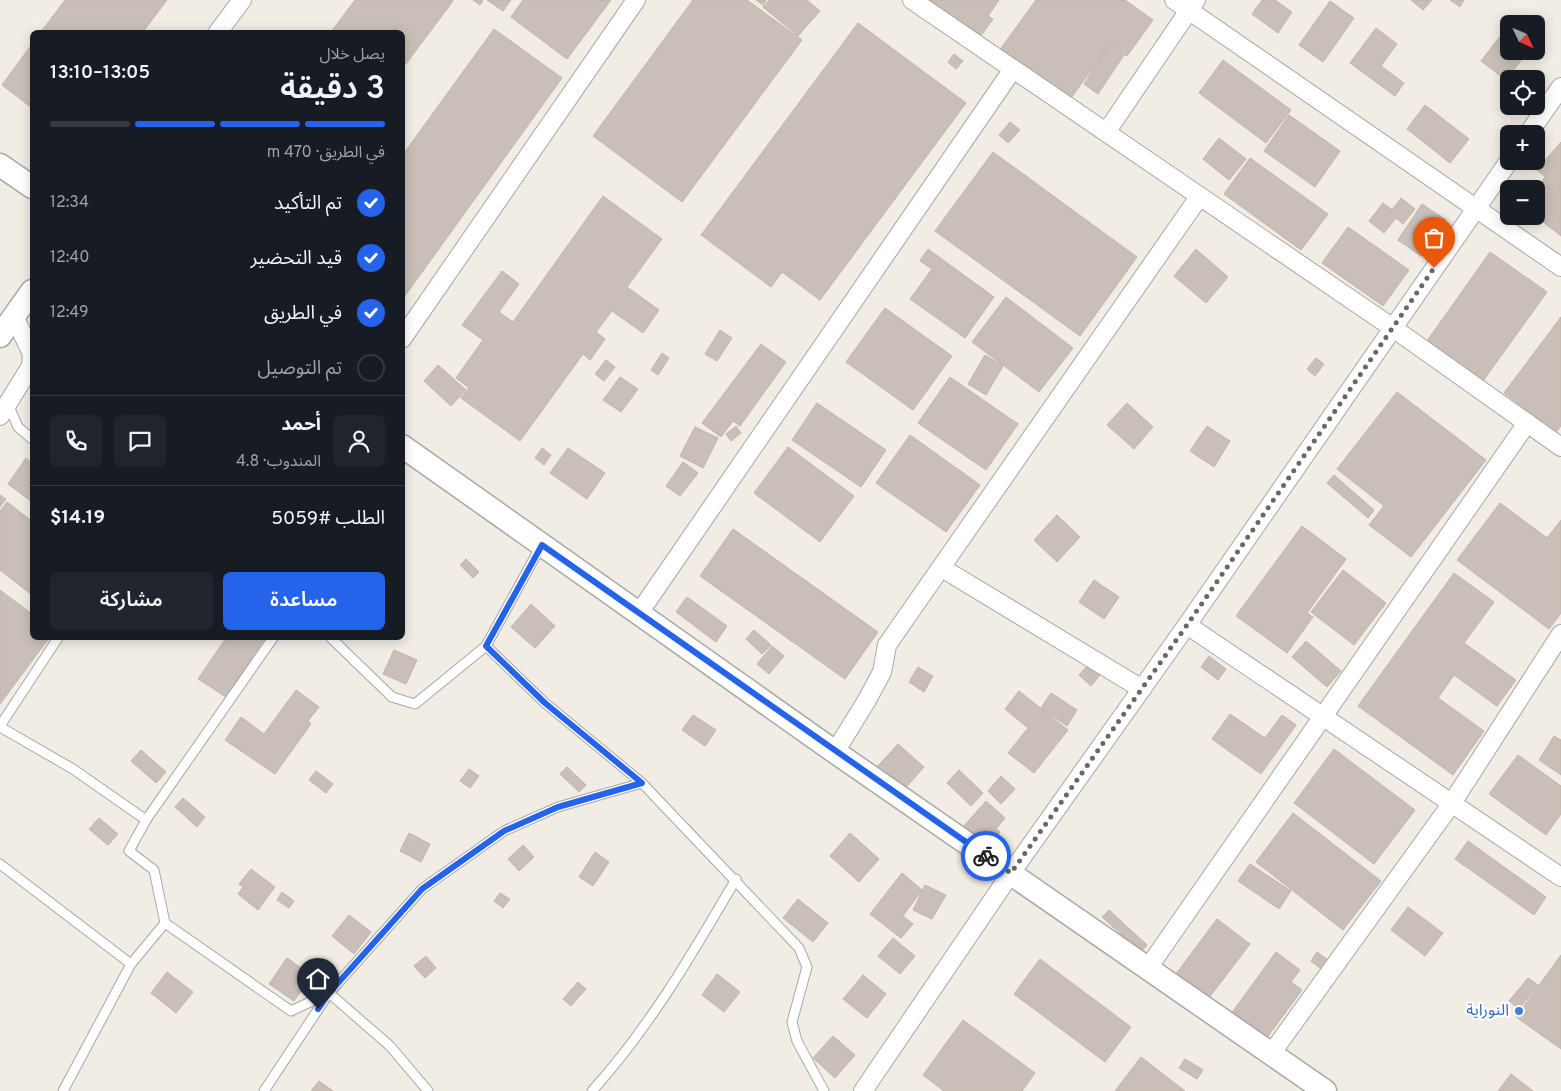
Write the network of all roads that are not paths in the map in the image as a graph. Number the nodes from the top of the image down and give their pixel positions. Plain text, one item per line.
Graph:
1 (242, 0) edge
2 (636, 0) edge
3 (912, 0) edge
4 (1174, 0) edge
5 (1192, 5) edge
6 (220, 30) edge
7 (1013, 69) junction
8 (1561, 87) edge
9 (1534, 125) edge
10 (1107, 131) junction
11 (0, 165) edge
12 (1502, 170) edge
13 (30, 186) edge
14 (1199, 197) junction
15 (1475, 208) junction
16 (1561, 267) edge
17 (30, 293) edge
18 (14, 316) junction
19 (1393, 328) junction
20 (405, 335) edge
21 (0, 336) edge
22 (30, 350) edge
23 (30, 368) edge
24 (4, 410) edge
25 (1527, 423) junction
26 (30, 437) edge
27 (1561, 447) edge
28 (405, 450) edge
29 (542, 545) junction
30 (942, 568) junction
31 (639, 613) junction
32 (1187, 625) junction
33 (1561, 634) edge
34 (57, 640) edge
35 (272, 640) edge
36 (333, 640) edge
37 (486, 646) junction
38 (1142, 689) junction
39 (1324, 717) junction
40 (0, 726) edge
41 (835, 752) junction
42 (642, 783) junction
43 (1452, 804) junction
44 (146, 820) junction
45 (0, 864) edge
46 (1011, 873) junction
47 (1561, 877) edge
48 (736, 879) junction
49 (165, 924) junction
50 (130, 964) junction
51 (1148, 968) junction
52 (329, 993) junction
53 (1271, 1054) junction
54 (63, 1091) edge
55 (264, 1091) edge
56 (428, 1091) edge
57 (592, 1091) edge
58 (824, 1091) edge
59 (863, 1091) edge
60 (1325, 1091) edge

1 - 6 street
2 - 20 street
3 - 7 street
4 - 5 street
5 - 10 street
5 - 15 street
7 - 10 street
7 - 31 street
8 - 9 street
10 - 14 street
11 - 13 street
12 - 15 street
14 - 19 street
14 - 30 street
15 - 16 street
15 - 19 street
17 - 18 street
18 - 21 street
18 - 22 street
19 - 25 street
19 - 32 street
23 - 24 street
24 - 26 lane
25 - 27 street
25 - 39 street
28 - 29 street
29 - 31 street
29 - 37 lane
30 - 38 street
30 - 41 street
31 - 41 street
32 - 38 street
32 - 39 street
33 - 43 street
34 - 40 lane
35 - 44 lane
36 - 37 lane
37 - 42 lane
38 - 46 street
39 - 43 street
39 - 51 street
40 - 44 lane
41 - 46 street
42 - 48 lane
42 - 52 lane
43 - 47 street
43 - 53 street
44 - 49 lane
45 - 50 lane
46 - 51 street
46 - 59 street
48 - 57 lane
48 - 58 lane
49 - 50 lane
49 - 52 lane
50 - 54 lane
51 - 53 street
52 - 55 lane
52 - 56 lane
53 - 60 street

